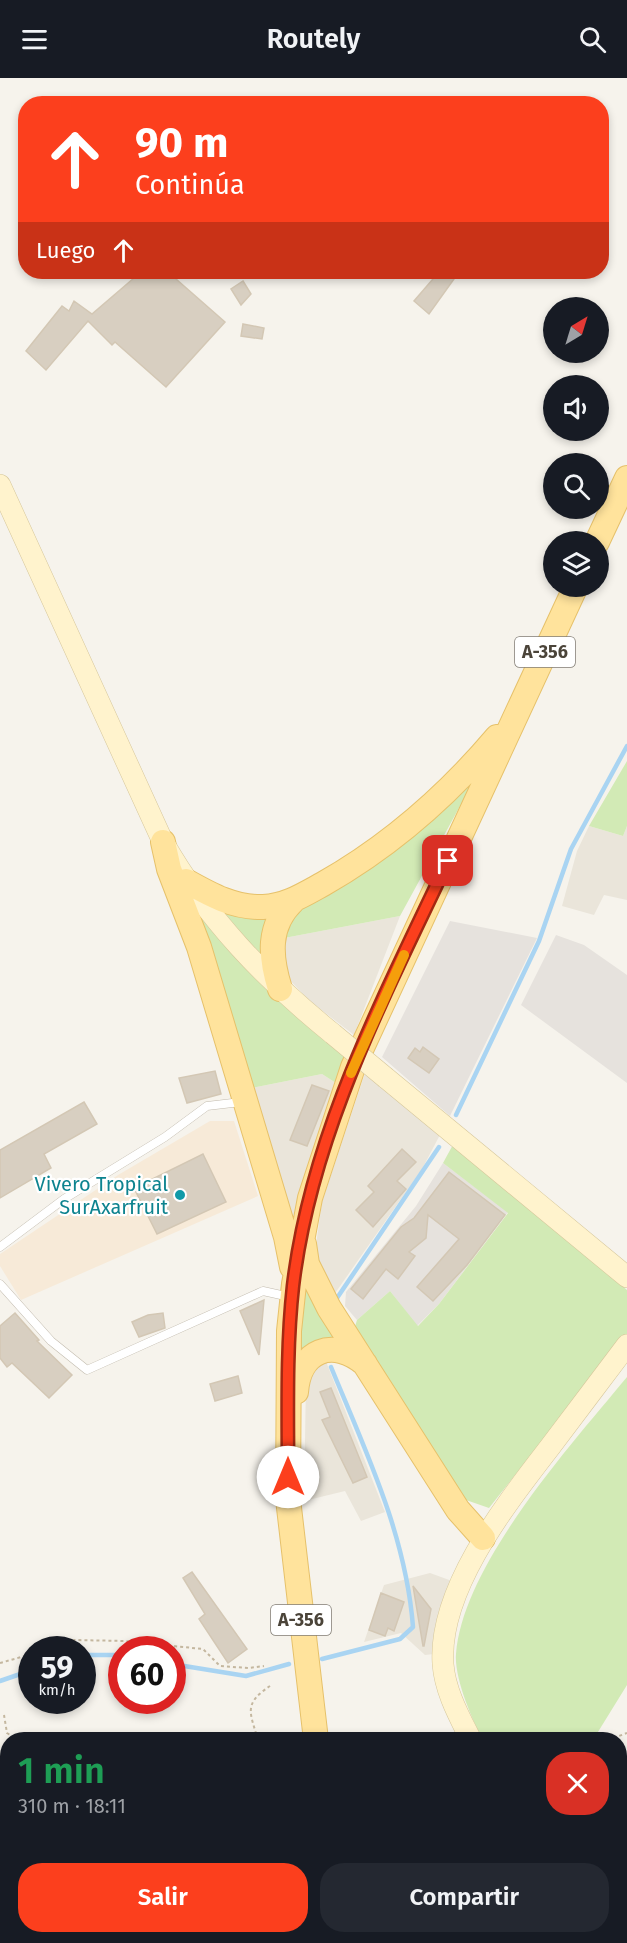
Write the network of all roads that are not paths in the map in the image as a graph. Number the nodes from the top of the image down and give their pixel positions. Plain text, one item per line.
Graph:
1 (627, 478) edge
2 (0, 485) edge
3 (602, 531) edge
4 (571, 597) edge
5 (514, 717) junction
6 (163, 842) junction
7 (186, 881) junction
8 (293, 901) junction
9 (280, 988) junction
10 (245, 1101) junction
11 (304, 1227) junction
12 (0, 1246) edge
13 (627, 1277) edge
14 (0, 1284) edge
15 (293, 1291) junction
16 (627, 1346) edge
17 (367, 1365) junction
18 (288, 1454) junction
19 (483, 1538) junction
20 (315, 1732) edge
21 (467, 1732) edge

1 - 3 main road
2 - 6 street
4 - 5 main road, A-356
5 - 8 main road
5 - 11 main road, A-356
6 - 7 street
6 - 10 main road
7 - 8 main road
7 - 9 street
8 - 9 main road
9 - 13 street, bridge
10 - 12 lane
10 - 15 main road
11 - 15 main road
11 - 17 main road
14 - 15 lane
15 - 18 main road, A-356
16 - 19 street
17 - 18 main road
17 - 19 main road
18 - 20 main road, A-356
19 - 21 street

